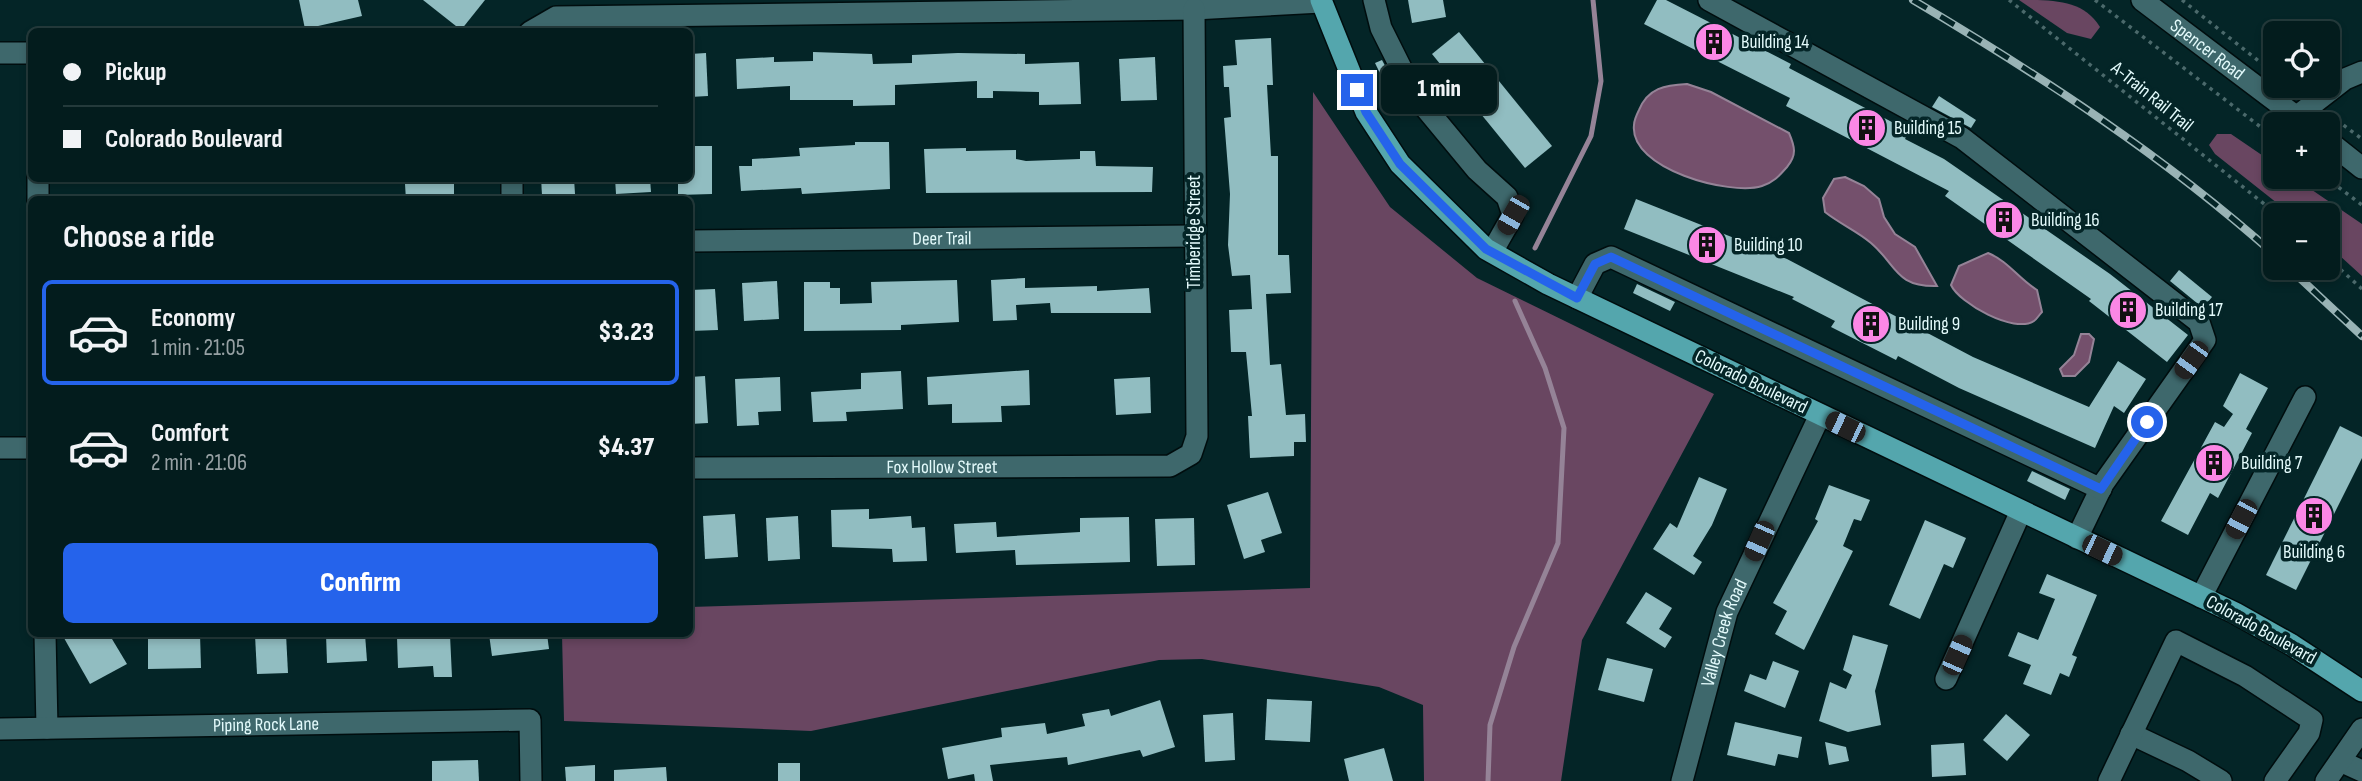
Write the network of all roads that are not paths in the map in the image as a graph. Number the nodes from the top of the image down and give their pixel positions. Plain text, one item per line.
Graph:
1 (1374, 0) edge
2 (1709, 0) edge
3 (1321, 1) edge
4 (2150, 3) edge
5 (1194, 9) junction
6 (537, 28) edge
7 (0, 53) edge
8 (28, 53) edge
9 (2362, 72) edge
10 (2289, 112) edge
11 (2310, 112) edge
12 (2340, 151) edge
13 (2362, 168) edge
14 (1194, 236) junction
15 (693, 241) edge
16 (1492, 252) junction
17 (1577, 298) junction
18 (2305, 397) dead end
19 (1820, 415) junction
20 (0, 448) edge
21 (28, 448) edge
22 (1191, 454) joint
23 (693, 468) edge
24 (2101, 489) junction
25 (2021, 511) junction
26 (2077, 538) junction
27 (2201, 597) junction
28 (45, 637) edge
29 (1946, 679) dead end
30 (2362, 691) edge
31 (47, 728) junction
32 (0, 729) edge
33 (2362, 729) edge
34 (2131, 734) junction
35 (2340, 761) junction
36 (2362, 771) edge
37 (531, 781) edge
38 (1682, 781) edge
39 (2109, 781) edge
40 (2221, 781) edge
41 (2275, 781) edge
42 (2326, 781) edge

1 - 16 street
2 - 24 street
3 - 5 street
3 - 16 main road, Colorado Boulevard
4 - 10 street, Spencer Road
5 - 6 street
5 - 14 street, Timberidge Street
7 - 8 street
9 - 11 street
12 - 13 street
14 - 15 street, Deer Trail
14 - 22 street, Timberidge Street
16 - 17 main road, Colorado Boulevard
17 - 19 main road, Colorado Boulevard
17 - 24 street
18 - 27 street
19 - 25 main road, Colorado Boulevard
19 - 38 street, Valley Creek Road
20 - 21 street
22 - 23 street, Fox Hollow Street
24 - 26 street
25 - 26 main road, Colorado Boulevard
25 - 29 street
26 - 27 main road, Colorado Boulevard
27 - 30 main road, Colorado Boulevard
28 - 31 street
31 - 32 street, Piping Rock Lane
31 - 37 street, Piping Rock Lane
33 - 35 street
34 - 39 street
34 - 40 street
34 - 41 street
35 - 36 street
35 - 42 street

